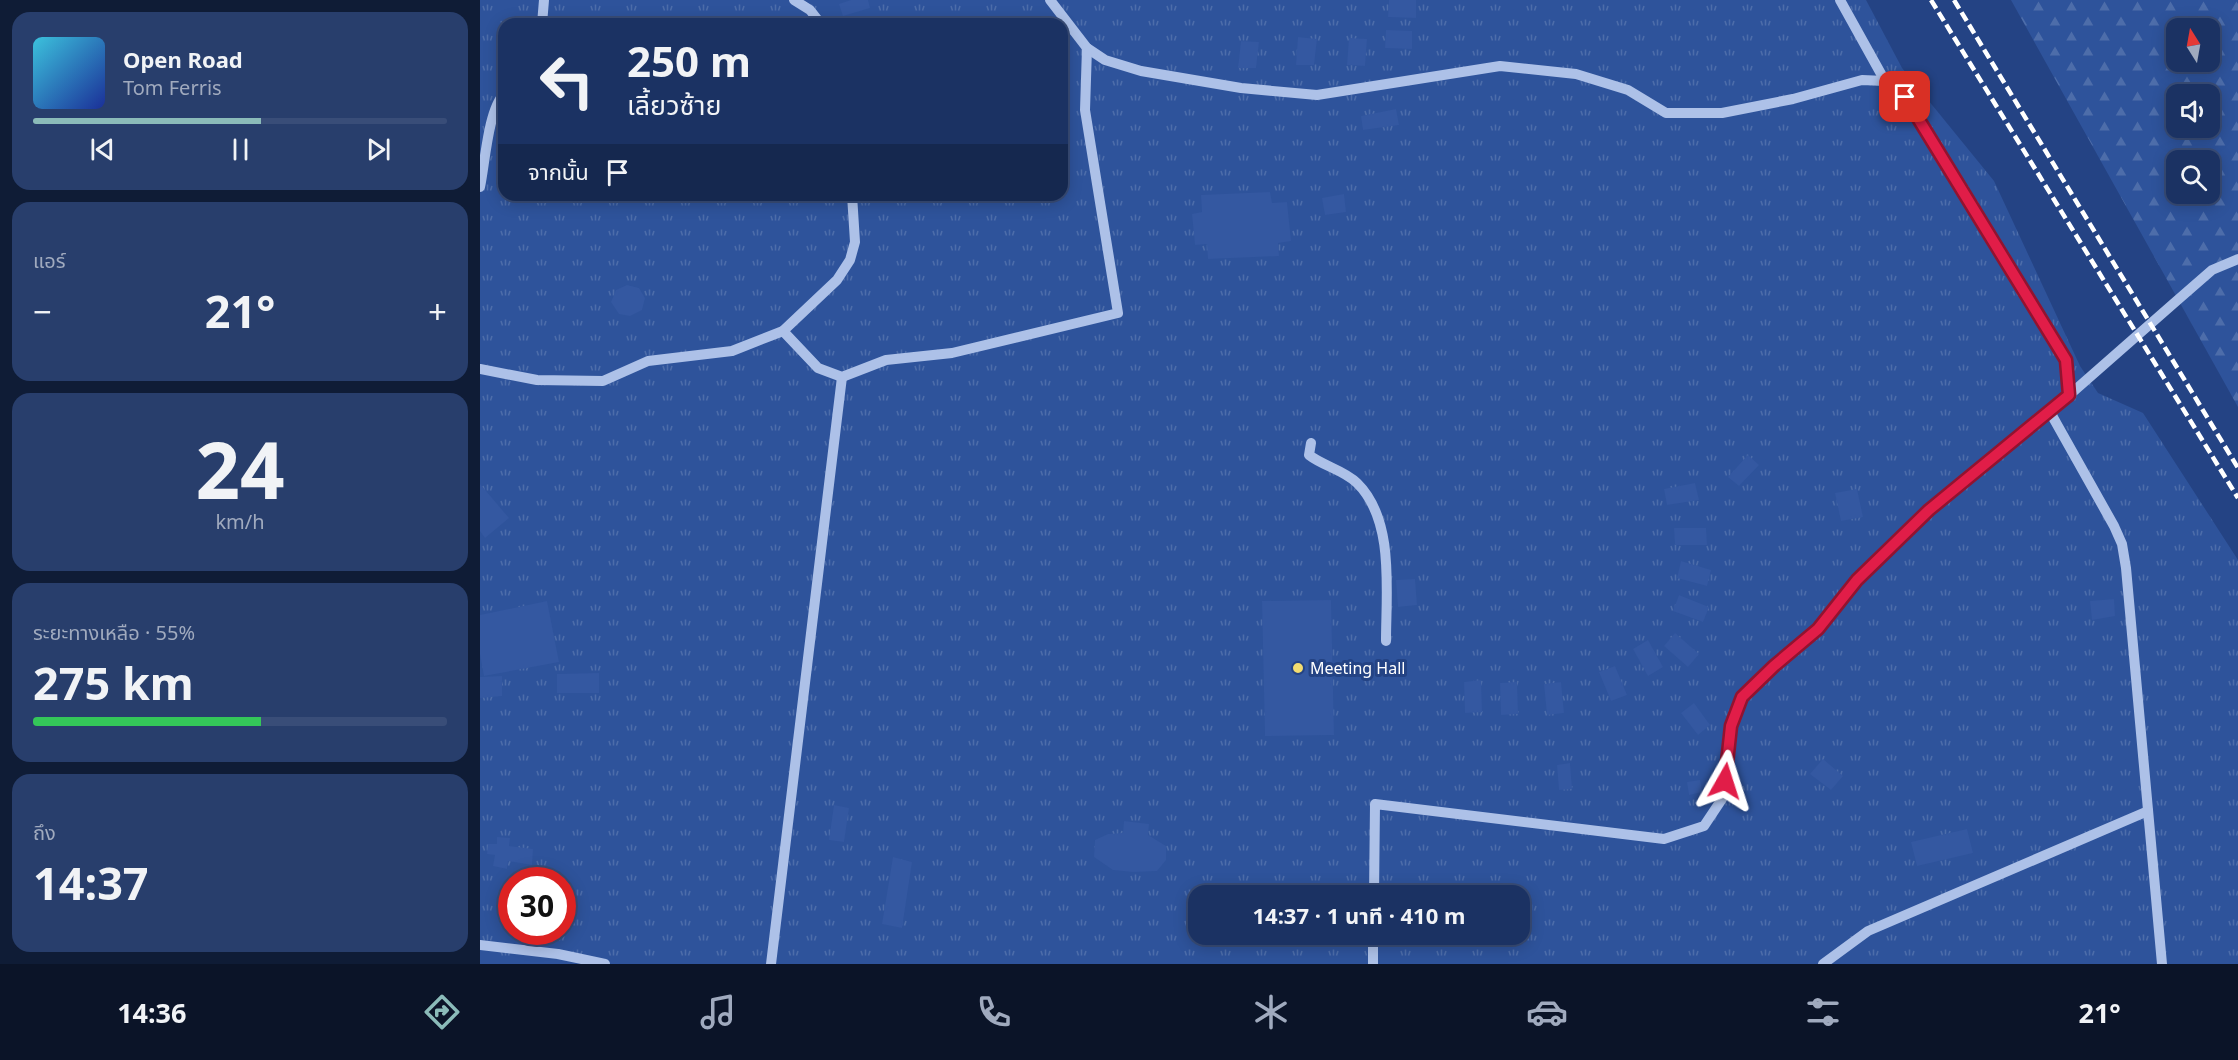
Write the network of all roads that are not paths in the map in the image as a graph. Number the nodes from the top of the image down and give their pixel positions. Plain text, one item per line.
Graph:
1 (544, 0) edge
2 (794, 0) edge
3 (1050, 0) edge
4 (1840, 0) edge
5 (542, 18) edge
6 (816, 18) edge
7 (1064, 18) edge
8 (1068, 23) edge
9 (1087, 48) junction
10 (1885, 81) junction
11 (498, 102) edge
12 (480, 187) edge
13 (852, 201) edge
14 (2238, 259) edge
15 (783, 331) junction
16 (480, 369) edge
17 (842, 377) junction
18 (2069, 395) junction
19 (2050, 412) junction
20 (1311, 443) dead end
21 (1386, 642) dead end
22 (2148, 811) junction
23 (1374, 885) edge
24 (480, 945) edge
25 (1373, 945) edge
26 (605, 964) edge
27 (771, 964) edge
28 (1373, 964) edge
29 (1823, 964) edge
30 (2162, 964) edge

1 - 5 street
2 - 6 street
3 - 7 street
4 - 10 street
8 - 9 street
9 - 10 street
9 - 17 street
10 - 18 street
11 - 12 street
13 - 15 street
14 - 18 street
15 - 16 street
15 - 17 street
17 - 27 street
18 - 19 street
19 - 22 street
19 - 23 street
20 - 21 street
22 - 29 street
22 - 30 street
24 - 26 street
25 - 28 street

